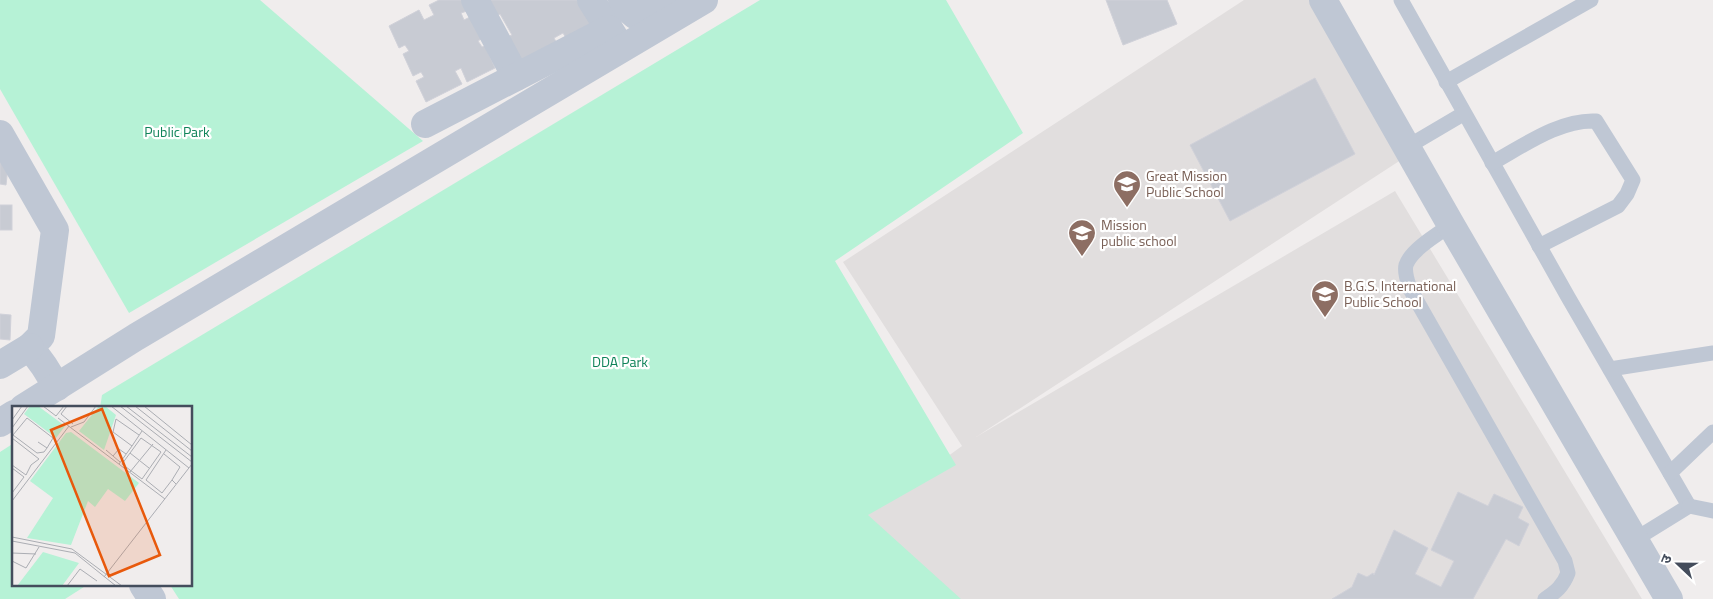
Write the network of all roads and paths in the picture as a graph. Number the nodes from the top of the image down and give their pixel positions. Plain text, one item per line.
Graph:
1 (475, 0) edge
2 (591, 0) edge
3 (622, 0) edge
4 (665, 0) edge
5 (704, 0) edge
6 (1323, 0) edge
7 (1401, 0) edge
8 (1591, 0) edge
9 (615, 39) junction
10 (516, 77) junction
11 (1446, 82) junction
12 (1464, 114) junction
13 (425, 124) dead end
14 (0, 134) edge
15 (1407, 147) junction
16 (1492, 163) junction
17 (1451, 225) junction
18 (1539, 246) junction
19 (30, 347) junction
20 (1713, 353) edge
21 (0, 365) edge
22 (1610, 369) junction
23 (57, 387) junction
24 (30, 406) edge
25 (12, 416) edge
26 (0, 423) edge
27 (1713, 432) edge
28 (1670, 473) junction
29 (1689, 506) junction
30 (1713, 511) edge
31 (1634, 540) junction
32 (144, 586) edge
33 (152, 599) edge
34 (1545, 599) edge
35 (1669, 599) edge

1 - 10 street
2 - 9 street
3 - 4 street
5 - 9 street
6 - 15 street
7 - 11 lane
8 - 11 lane
9 - 10 street
9 - 23 street
10 - 13 street
11 - 12 lane
12 - 15 lane
12 - 16 lane
14 - 19 street
15 - 17 street
16 - 18 lane
16 - 18 lane
17 - 31 street
17 - 34 lane
18 - 22 lane
19 - 21 street
19 - 23 street
20 - 22 lane
22 - 28 lane
23 - 24 street
25 - 26 street
27 - 28 lane
28 - 29 lane
29 - 30 lane
29 - 31 lane
31 - 35 street
32 - 33 street

